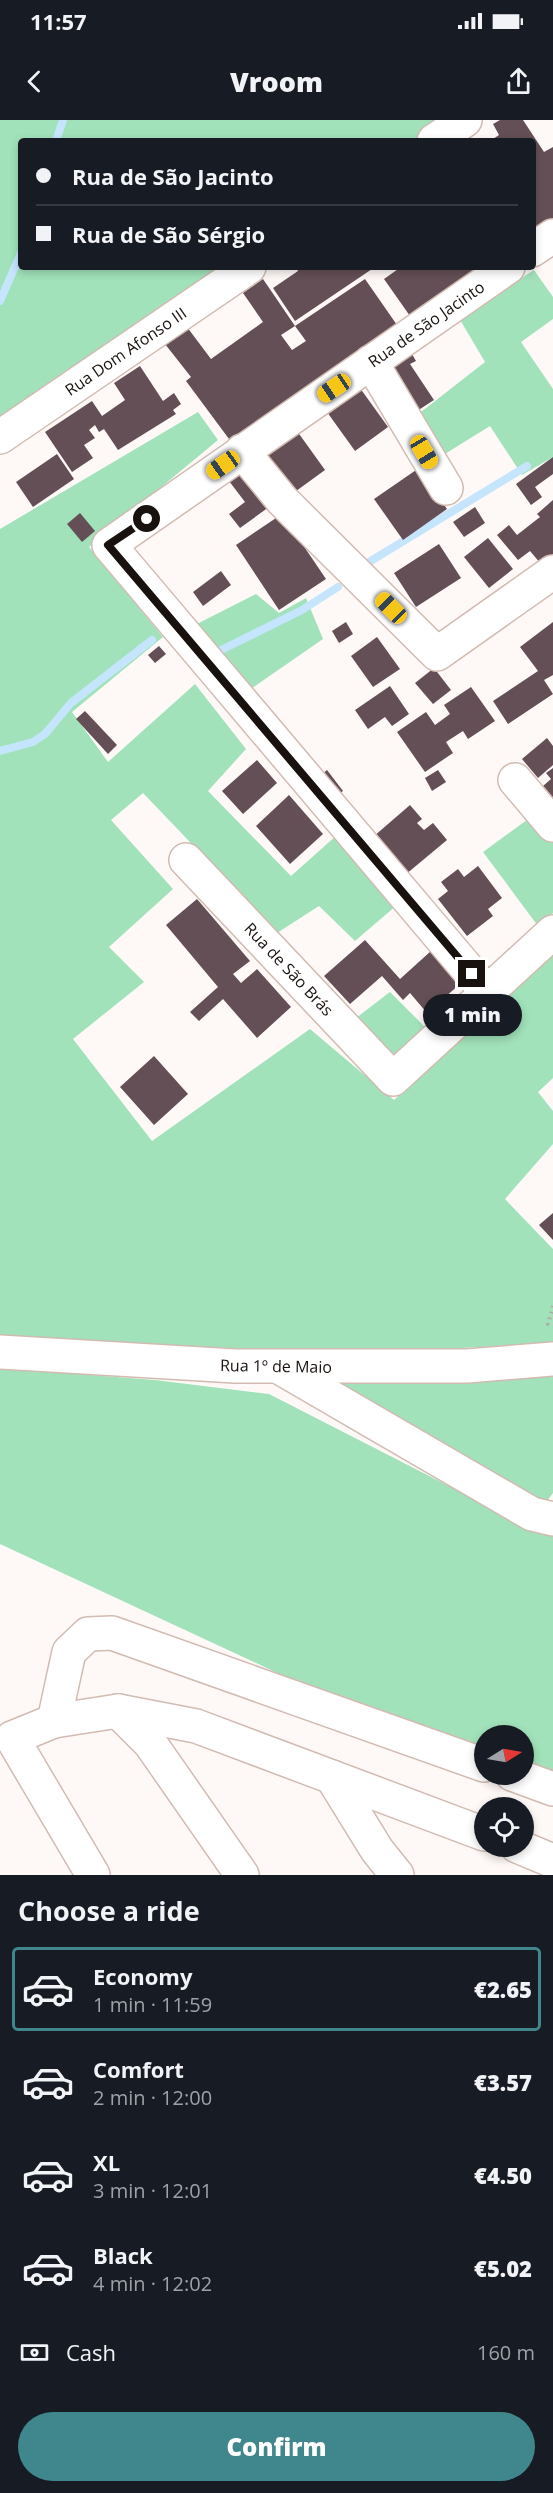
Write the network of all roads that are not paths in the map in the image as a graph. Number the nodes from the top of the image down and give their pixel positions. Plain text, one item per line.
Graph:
1 (465, 120) edge
2 (438, 138) edge
3 (553, 236) edge
4 (536, 247) edge
5 (245, 270) edge
6 (504, 270) edge
7 (371, 362) junction
8 (0, 437) edge
9 (242, 451) junction
10 (446, 488) dead end
11 (553, 572) edge
12 (515, 780) dead end
13 (553, 825) edge
14 (186, 860) dead end
15 (553, 932) edge
16 (487, 992) junction
17 (0, 1352) edge
18 (553, 1359) edge
19 (278, 1366) junction
20 (553, 1519) edge
21 (118, 1711) junction
22 (54, 1721) junction
23 (4, 1737) edge
24 (474, 1761) edge
25 (332, 1777) junction
26 (534, 1782) edge
27 (553, 1789) edge
28 (474, 1830) edge
29 (534, 1853) edge
30 (553, 1861) edge
31 (93, 1875) edge
32 (242, 1875) edge
33 (397, 1875) edge

1 - 2 street
3 - 4 street
5 - 8 street, Rua Dom Afonso III
6 - 7 street, Rua de São Jacinto
7 - 9 street, Rua de São Jacinto
7 - 10 street
9 - 11 street
9 - 16 street, Rua de São Jacinto
12 - 13 street
14 - 16 street, Rua de São Brás
15 - 16 street
17 - 19 street, Rua 1º de Maio
18 - 19 street, Rua 1º de Maio
19 - 20 street
21 - 22 street
21 - 25 street
21 - 32 street
22 - 23 street
22 - 24 street
23 - 31 street
25 - 28 street
25 - 33 street
26 - 27 street
29 - 30 street

